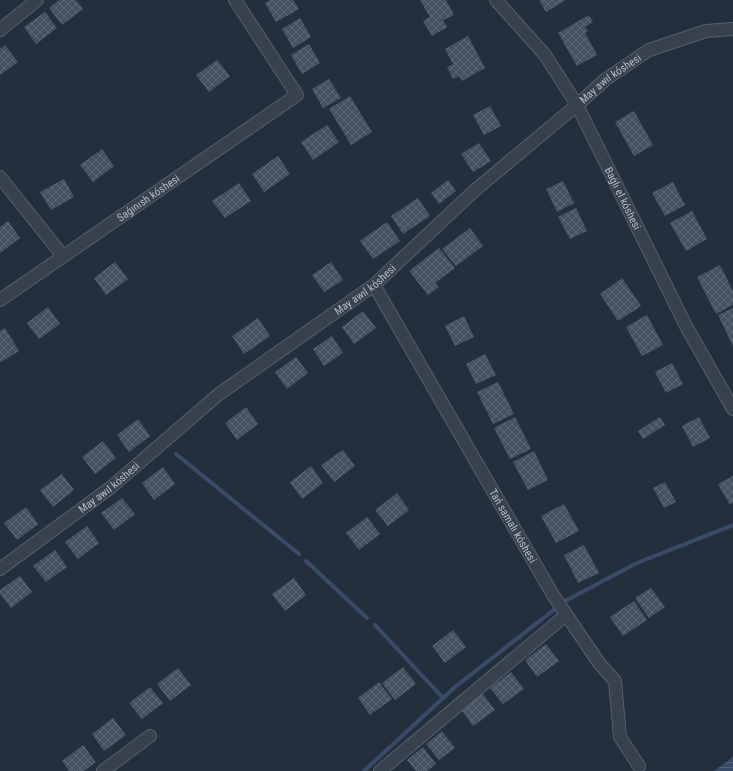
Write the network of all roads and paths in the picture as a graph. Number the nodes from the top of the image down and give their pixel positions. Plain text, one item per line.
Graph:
1 (37, 0) edge
2 (235, 0) edge
3 (496, 0) edge
4 (733, 29) edge
5 (0, 30) edge
6 (577, 105) junction
7 (0, 177) edge
8 (63, 256) junction
9 (374, 286) junction
10 (0, 300) edge
11 (733, 408) edge
12 (0, 569) edge
13 (566, 615) junction
14 (150, 736) dead end
15 (639, 766) dead end
16 (104, 771) edge
17 (380, 771) edge

1 - 5 street
2 - 8 street, Saǵınısh kóshesi
3 - 6 street, Baǵlı el kóshesi
4 - 6 street, May awıl kóshesi
6 - 9 street, May awıl kóshesi
6 - 11 street, Baǵlı el kóshesi
7 - 8 street
8 - 10 street, Saǵınısh kóshesi
9 - 12 street, May awıl kóshesi
9 - 13 street, Tań samalı kóshesi
13 - 15 street, Tań samalı kóshesi
13 - 17 street
14 - 16 street

